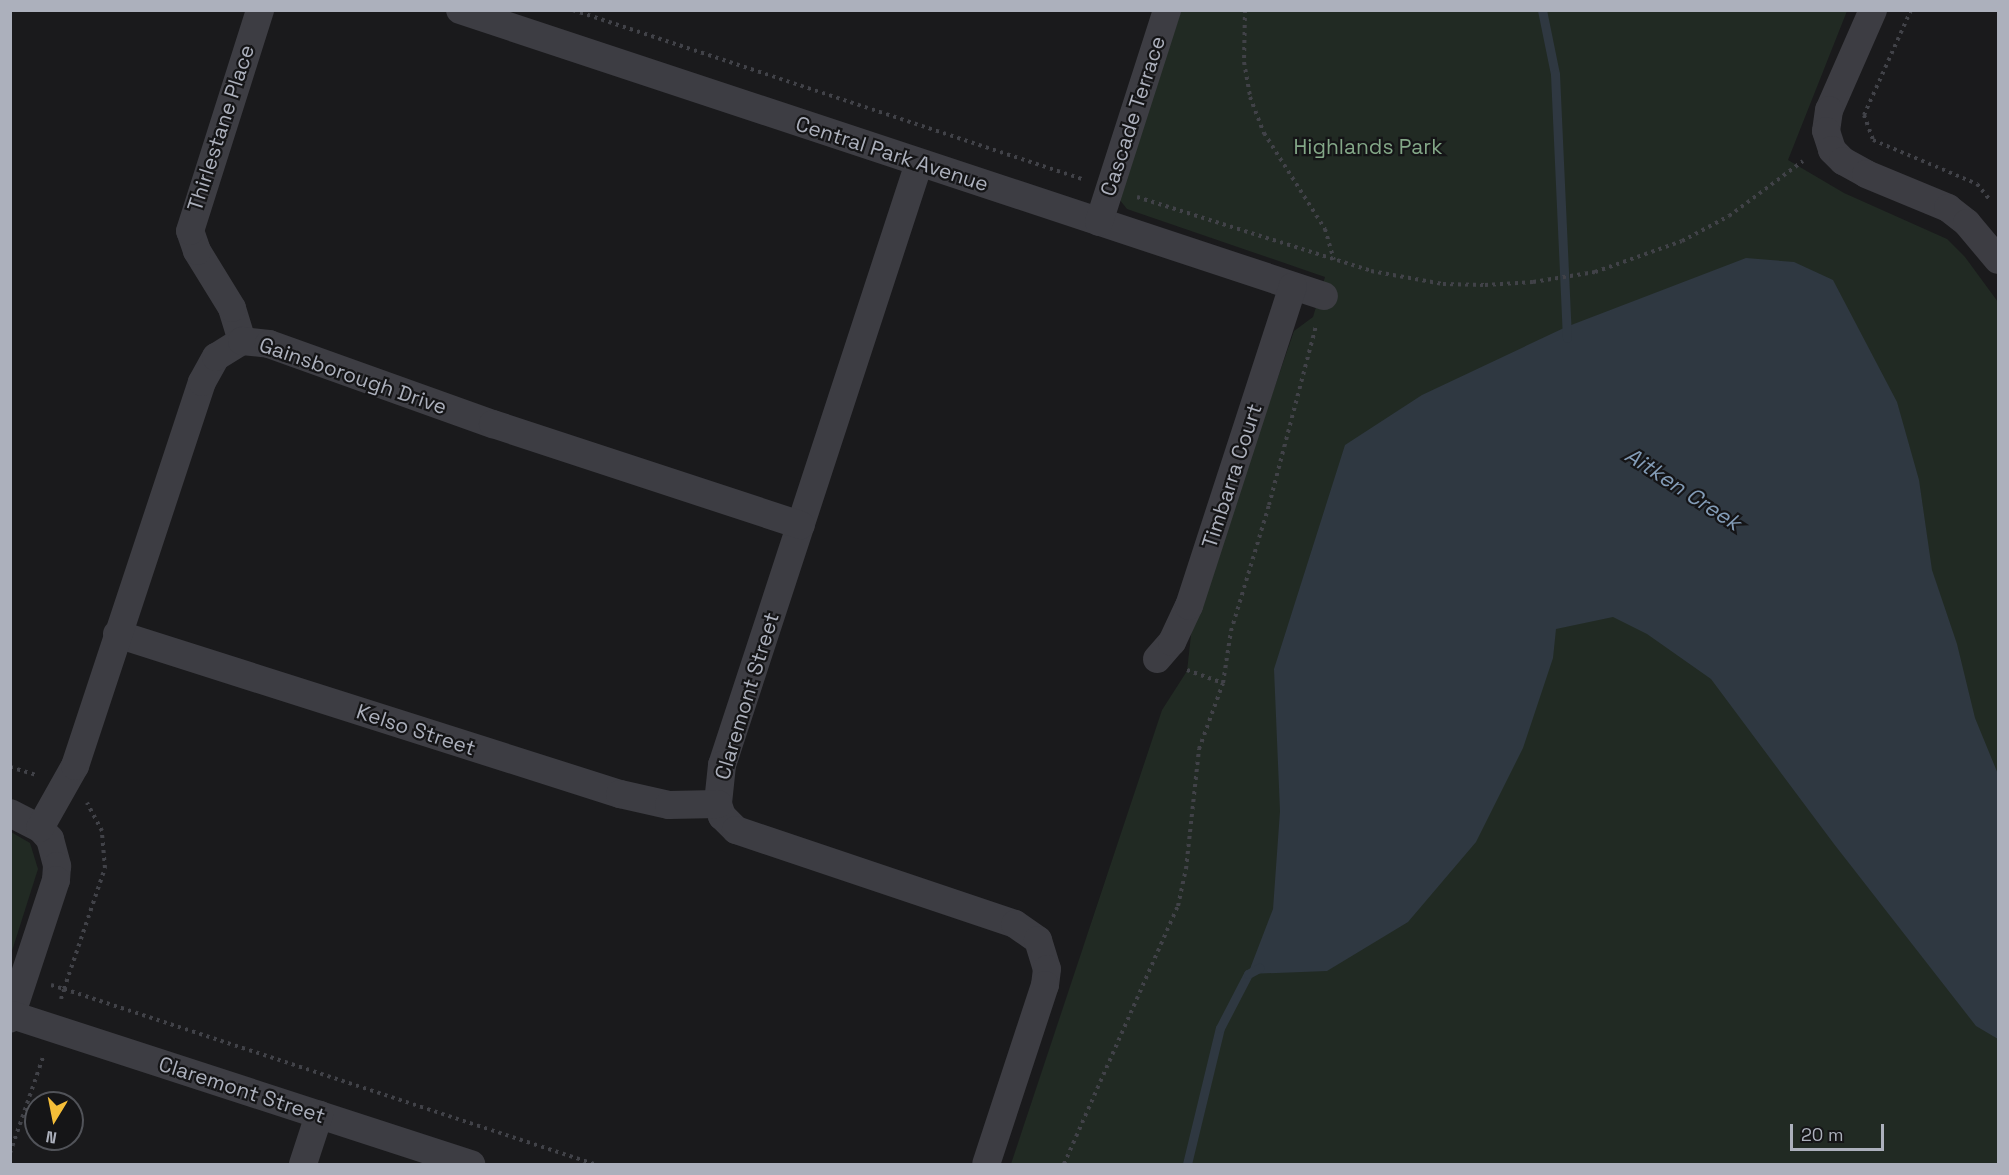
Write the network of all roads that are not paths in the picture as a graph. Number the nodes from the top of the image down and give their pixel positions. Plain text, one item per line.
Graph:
1 (260, 10) edge
2 (460, 10) edge
3 (1167, 10) edge
4 (1873, 10) edge
5 (919, 162) junction
6 (1099, 222) junction
7 (1998, 260) edge
8 (1293, 286) junction
9 (1324, 296) dead end
10 (242, 341) junction
11 (801, 525) junction
12 (117, 634) junction
13 (1157, 659) dead end
14 (718, 804) junction
15 (10, 813) edge
16 (40, 828) junction
17 (11, 1017) edge
18 (319, 1115) junction
19 (303, 1164) edge
20 (471, 1164) edge
21 (986, 1164) edge

1 - 10 street, Thirlestane Place
2 - 5 street, Central Park Avenue
3 - 6 street, Cascade Terrace
4 - 7 street
5 - 6 street, Central Park Avenue
5 - 11 street, Claremont Street
6 - 8 street, Central Park Avenue
8 - 9 street, Central Park Avenue
8 - 13 street, Timbarra Court
10 - 11 street, Gainsborough Drive
10 - 12 street, Gainsborough Drive
11 - 14 street, Claremont Street
12 - 14 street, Kelso Street
12 - 16 street, Gainsborough Drive
14 - 21 street, Claremont Street
15 - 16 street
16 - 17 street
17 - 18 street, Claremont Street
18 - 19 street
18 - 20 street, Claremont Street

